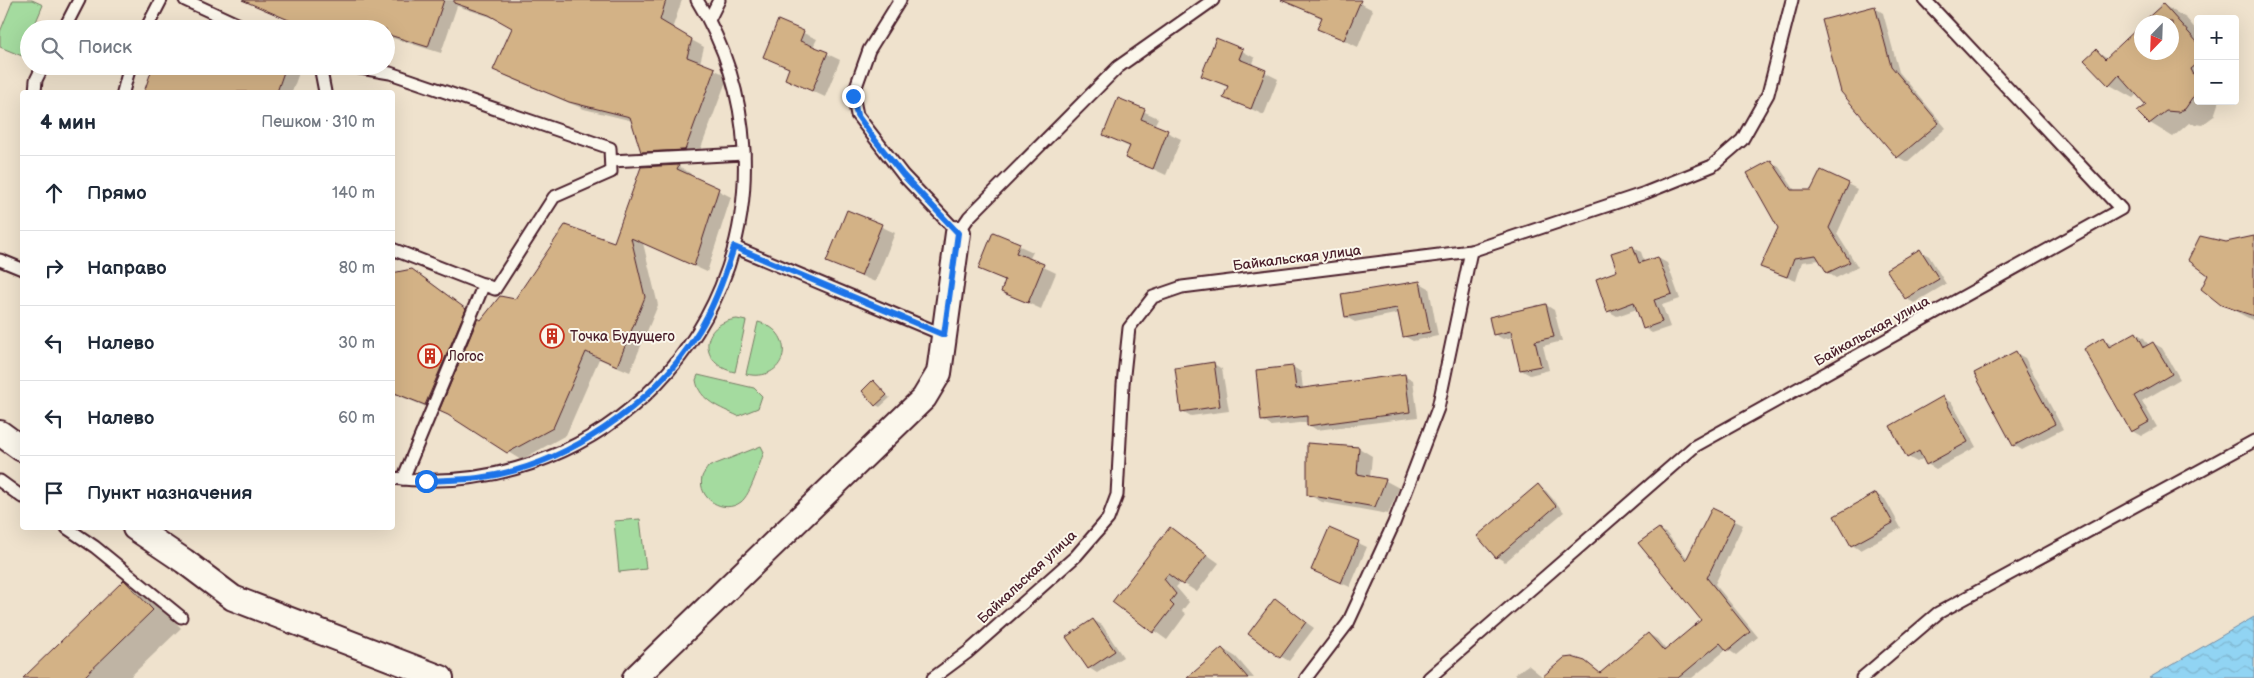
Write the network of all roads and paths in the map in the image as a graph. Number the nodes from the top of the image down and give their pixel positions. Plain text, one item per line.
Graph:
1 (79, 0) edge
2 (161, 0) edge
3 (185, 0) edge
4 (697, 0) edge
5 (719, 0) edge
6 (900, 0) edge
7 (1213, 0) edge
8 (1792, 0) edge
9 (1925, 0) edge
10 (69, 20) edge
11 (151, 20) edge
12 (228, 20) edge
13 (709, 20) junction
14 (38, 75) edge
15 (128, 75) edge
16 (322, 75) edge
17 (395, 75) edge
18 (36, 90) edge
19 (124, 90) edge
20 (325, 90) edge
21 (744, 154) junction
22 (611, 160) junction
23 (958, 233) junction
24 (734, 247) junction
25 (395, 250) edge
26 (1471, 251) junction
27 (0, 260) edge
28 (20, 268) edge
29 (484, 284) junction
30 (944, 335) junction
31 (0, 433) edge
32 (2254, 442) edge
33 (20, 448) edge
34 (398, 479) edge
35 (0, 482) edge
36 (20, 496) edge
37 (70, 530) edge
38 (138, 530) edge
39 (181, 617) dead end
40 (441, 678) edge
41 (635, 678) edge
42 (933, 678) edge
43 (1306, 678) edge
44 (1428, 678) edge
45 (1862, 678) edge

1 - 10 lane
2 - 11 lane
3 - 12 lane
4 - 13 lane
5 - 13 lane
6 - 23 lane
7 - 23 lane
8 - 26 lane, Байкальская улица
9 - 44 lane, Байкальская улица
13 - 21 lane
14 - 18 lane
15 - 19 lane
16 - 20 lane
17 - 22 lane
21 - 22 lane
21 - 24 lane
22 - 29 lane
23 - 30 street
24 - 30 lane
24 - 34 lane
25 - 29 lane
26 - 42 lane, Байкальская улица
26 - 43 lane
27 - 28 lane
29 - 34 lane
30 - 41 street
31 - 33 street
32 - 45 lane
35 - 36 lane
37 - 39 lane
38 - 40 street

